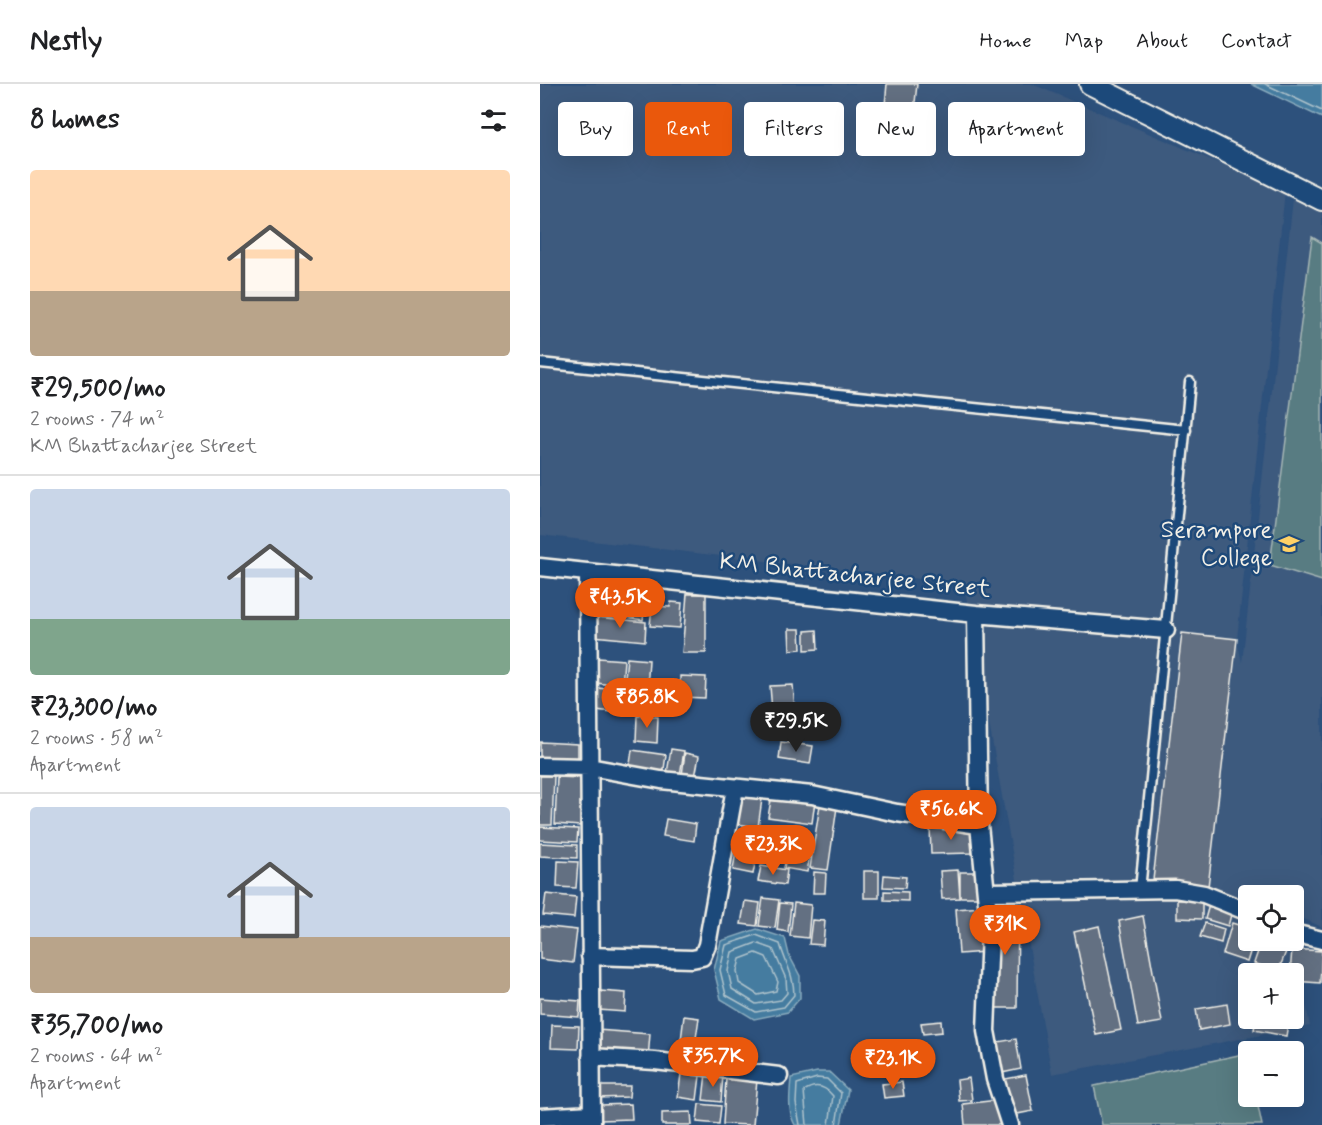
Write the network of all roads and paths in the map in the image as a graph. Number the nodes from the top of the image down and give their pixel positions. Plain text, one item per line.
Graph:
1 (1090, 84) edge
2 (1322, 200) edge
3 (540, 363) edge
4 (1190, 382) dead end
5 (1186, 430) junction
6 (540, 567) edge
7 (588, 572) junction
8 (976, 614) junction
9 (1166, 630) junction
10 (540, 766) edge
11 (589, 767) junction
12 (735, 788) junction
13 (979, 825) junction
14 (1140, 890) junction
15 (987, 892) junction
16 (1238, 908) edge
17 (1304, 936) edge
18 (1322, 940) edge
19 (590, 956) junction
20 (591, 1057) junction
21 (779, 1076) dead end
22 (540, 1117) edge
23 (591, 1120) edge
24 (1010, 1125) edge

1 - 2 street
3 - 5 lane
4 - 5 lane
5 - 9 lane
6 - 7 street, KM Bhattacharjee Street
7 - 8 street, KM Bhattacharjee Street
7 - 11 street
8 - 9 street, KM Bhattacharjee Street
8 - 13 street
9 - 14 lane
10 - 11 street
11 - 12 street
11 - 19 street
12 - 13 street
12 - 19 street
13 - 15 street
14 - 15 street
14 - 16 street
15 - 24 street
17 - 18 street
19 - 20 street
20 - 21 street
20 - 23 street
22 - 23 street

